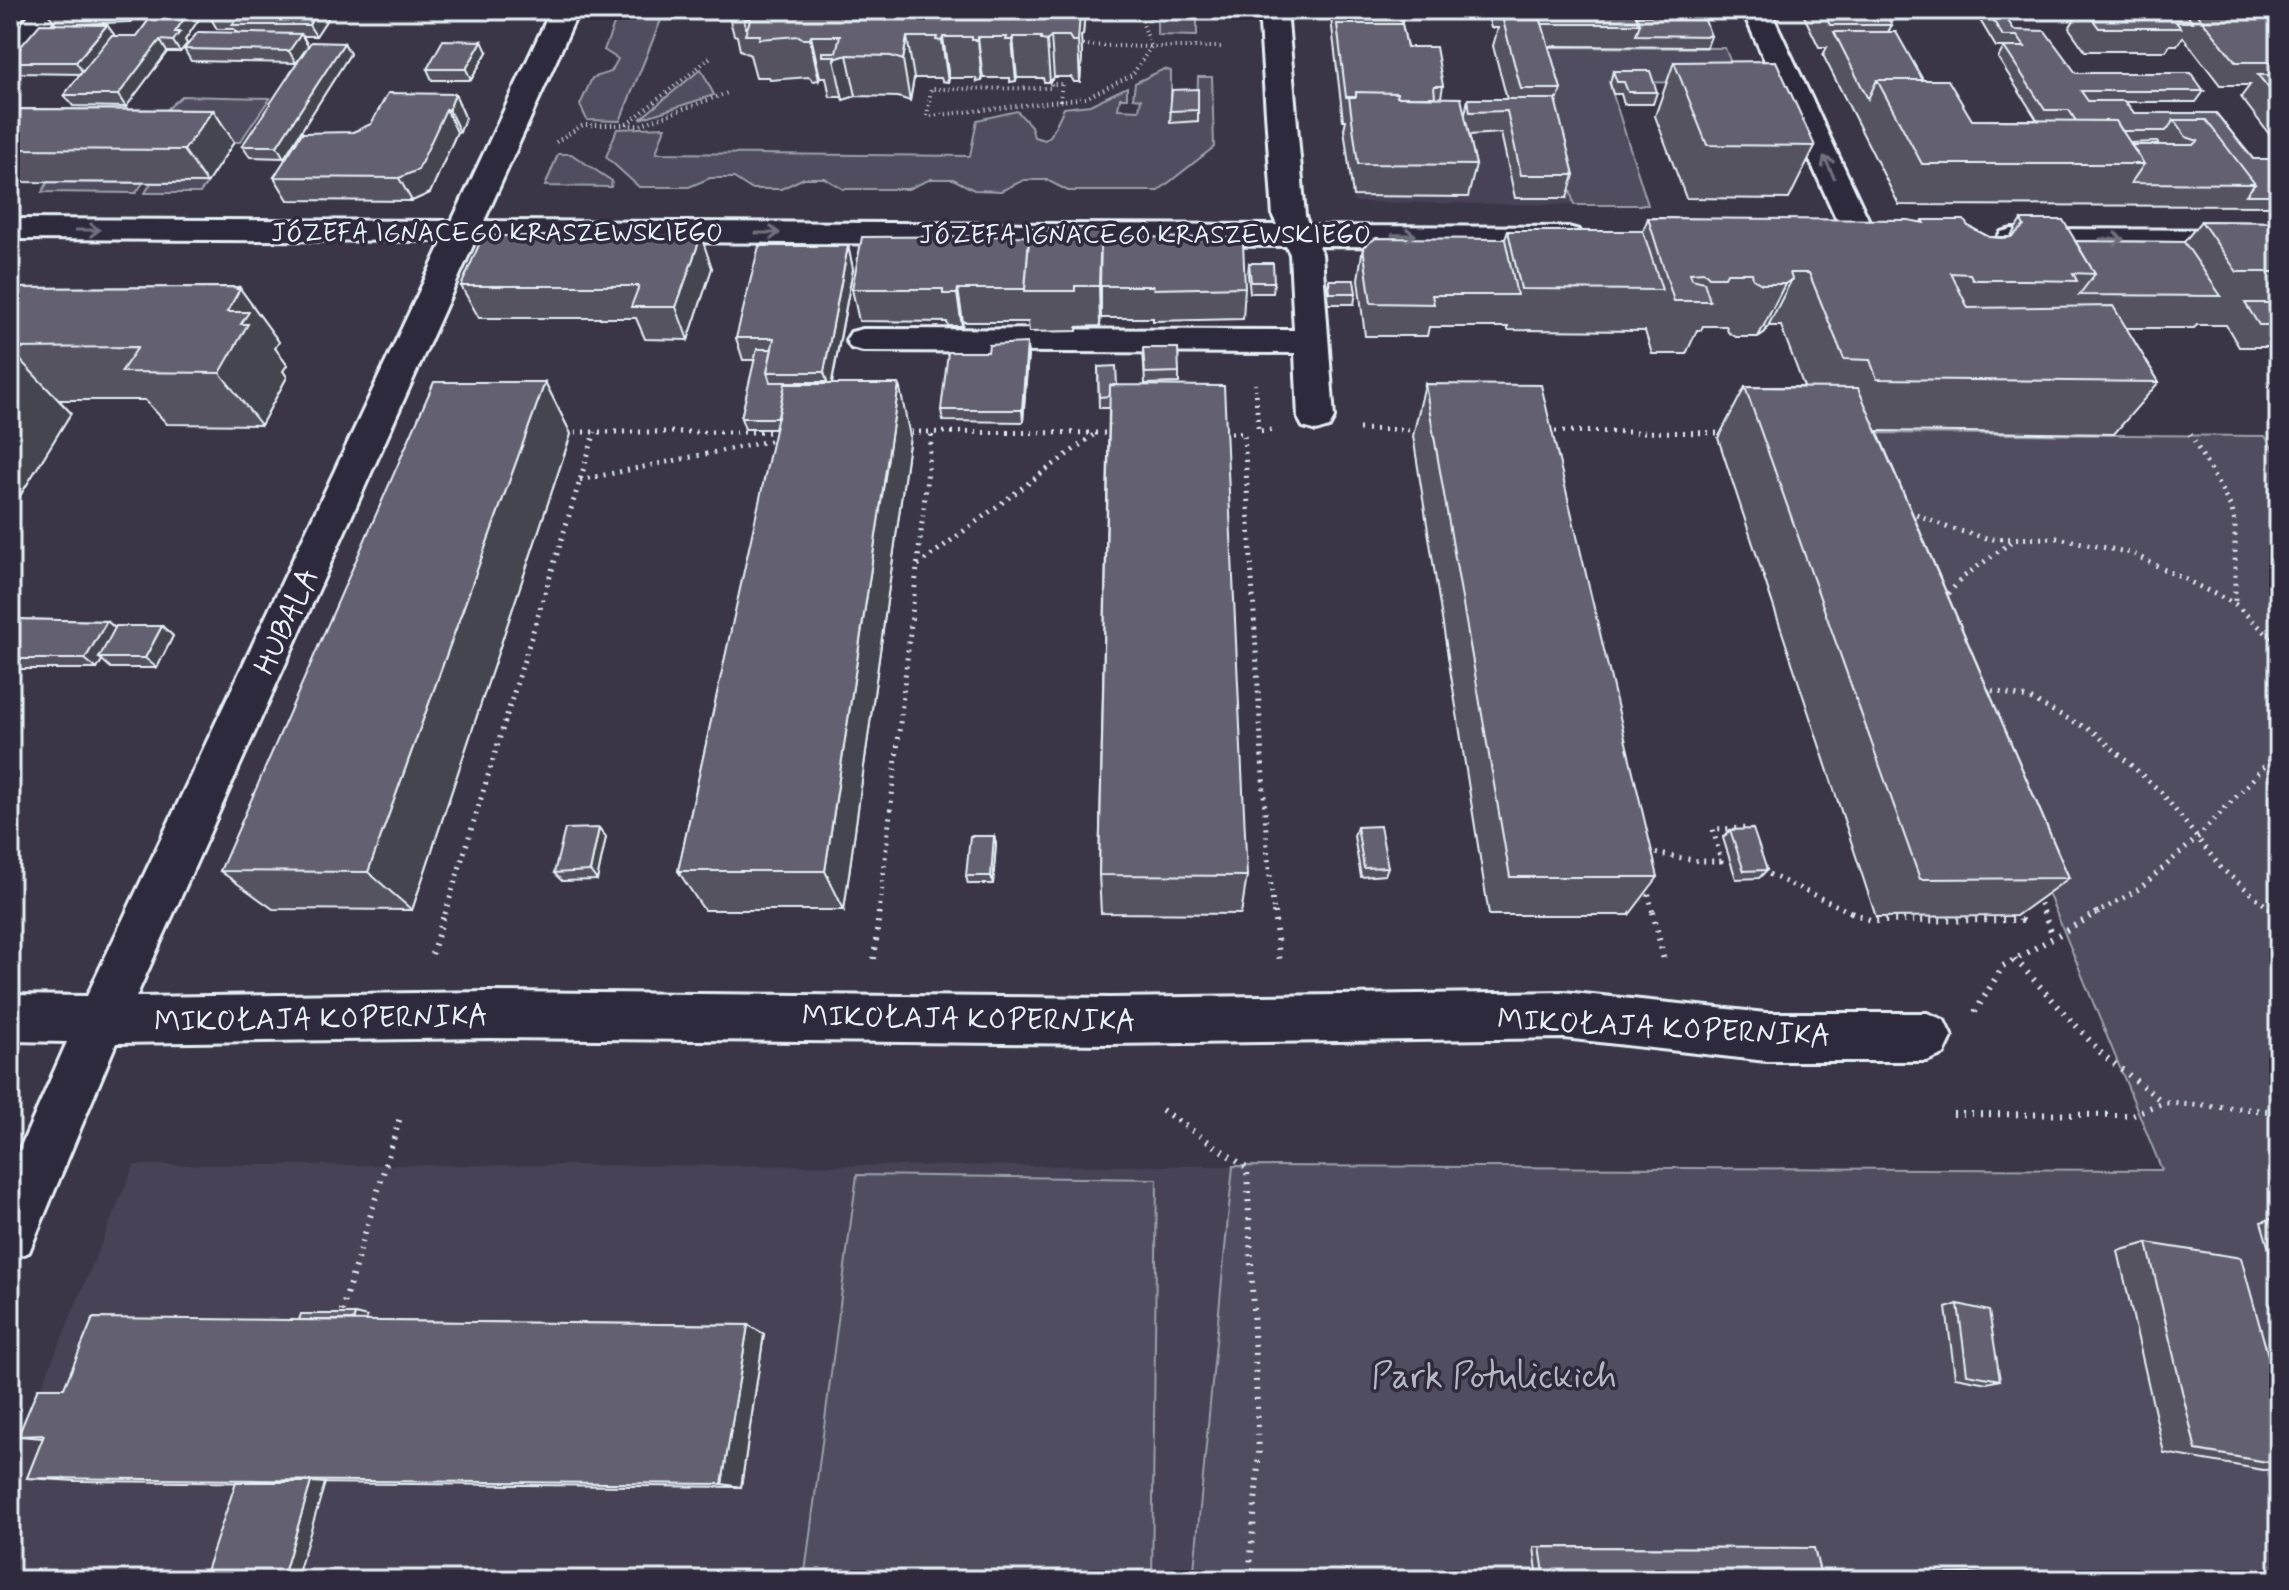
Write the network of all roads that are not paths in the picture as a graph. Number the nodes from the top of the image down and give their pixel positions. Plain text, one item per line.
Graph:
1 (47, 10) edge
2 (565, 10) edge
3 (1273, 10) edge
4 (1756, 10) edge
5 (10, 56) edge
6 (10, 229) edge
7 (462, 231) junction
8 (1298, 235) junction
9 (1599, 237) edge
10 (1860, 238) edge
11 (1987, 238) edge
12 (2279, 240) edge
13 (863, 340) dead end
14 (1309, 342) junction
15 (1301, 424) road end
16 (10, 1018) edge
17 (101, 1020) junction
18 (1927, 1037) road end
19 (10, 1233) edge

1 - 5 street
2 - 7 street, HUBALA
3 - 8 street
10 -> 4 street
6 -> 7 street, JÓZEFA IGNACEGO KRASZEWSKIEGO
7 -> 8 street, JÓZEFA IGNACEGO KRASZEWSKIEGO
7 - 17 street, HUBALA
8 -> 9 street, JÓZEFA IGNACEGO KRASZEWSKIEGO
8 - 14 street
11 -> 12 street
13 - 14 street
14 - 15 street
16 - 17 street, MIKOŁAJA KOPERNIKA
17 - 18 street, MIKOŁAJA KOPERNIKA
17 - 19 street, HUBALA

